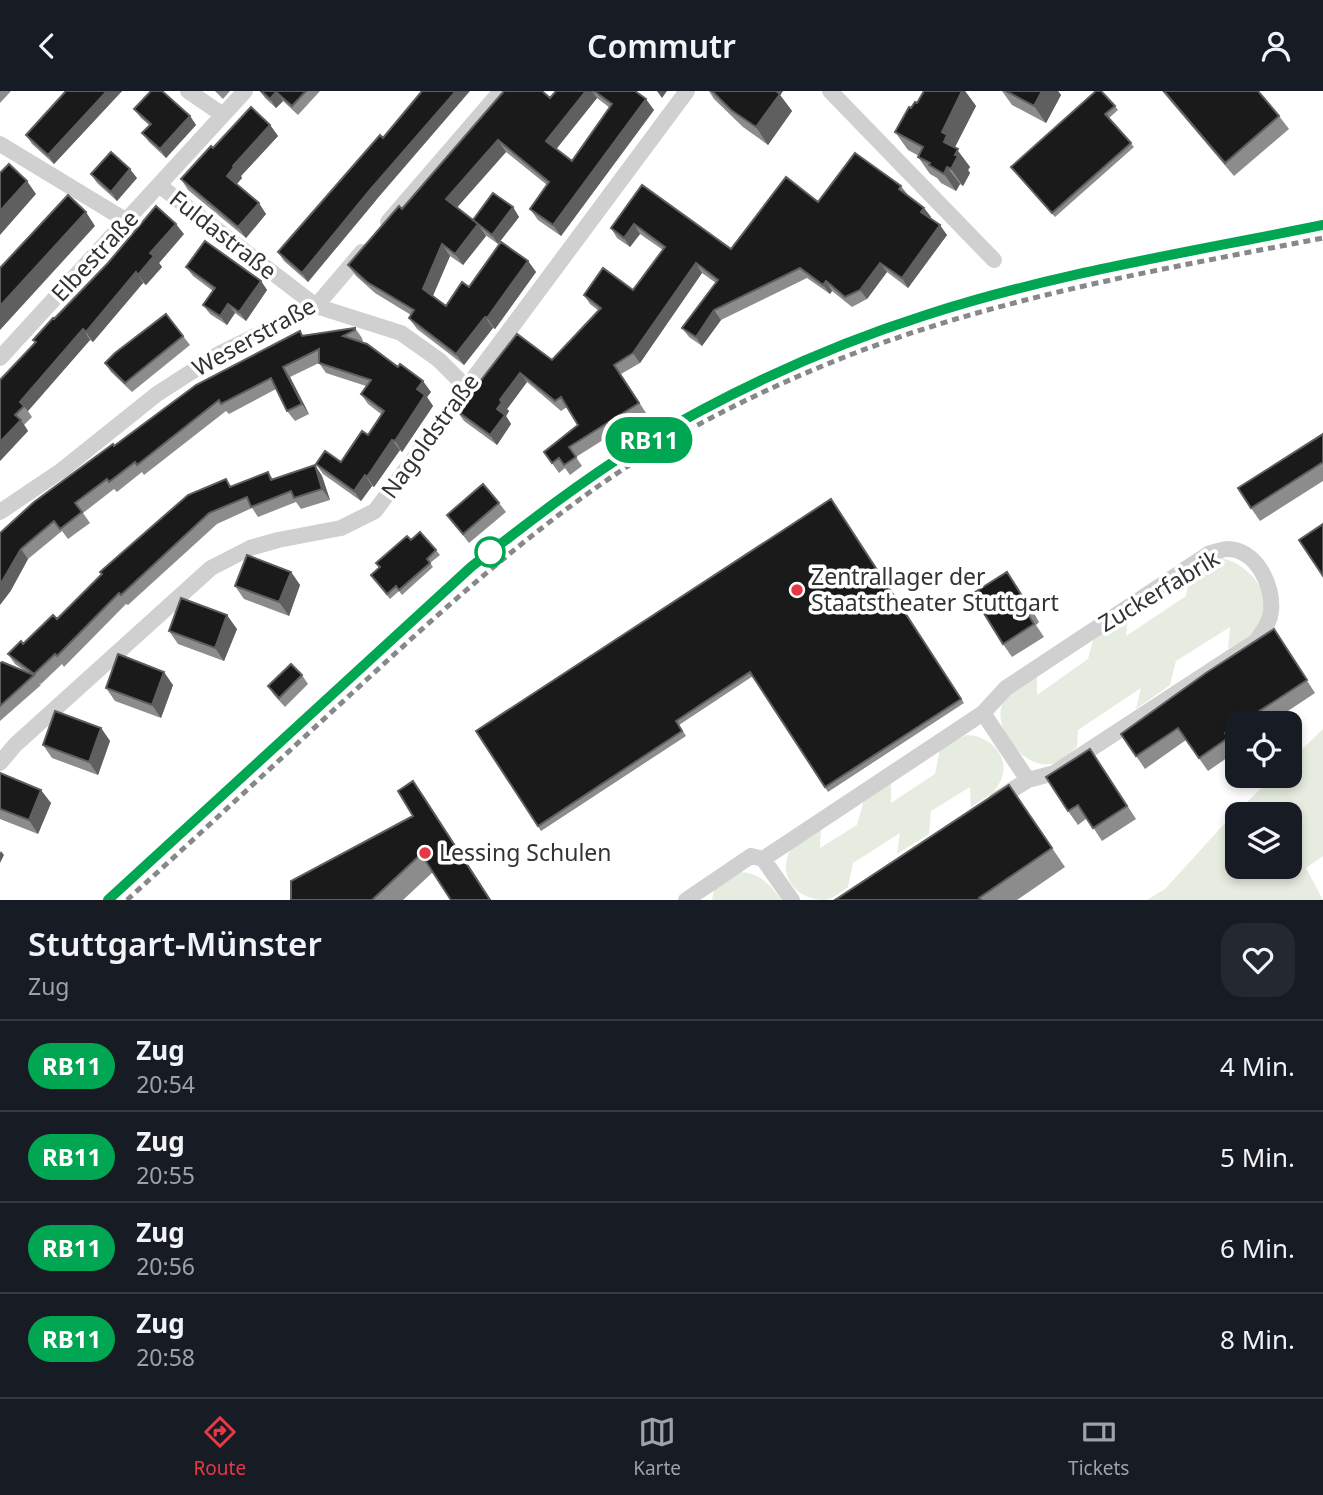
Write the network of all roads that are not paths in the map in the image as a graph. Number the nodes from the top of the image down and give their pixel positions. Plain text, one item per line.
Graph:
1 (188, 91) edge
2 (245, 91) edge
3 (501, 91) edge
4 (687, 91) edge
5 (830, 91) edge
6 (223, 115) junction
7 (0, 144) edge
8 (160, 185) junction
9 (127, 221) junction
10 (994, 260) dead end
11 (316, 306) junction
12 (0, 358) edge
13 (466, 387) junction
14 (0, 512) edge
15 (983, 713) junction
16 (0, 763) edge
17 (1028, 780) junction
18 (981, 810) edge
19 (763, 859) junction
20 (685, 900) edge
21 (792, 900) edge

1 - 6 street
2 - 6 street, Elbestraße
3 - 11 street, Weserstraße
4 - 13 street, Nagoldstraße
5 - 10 street
6 - 8 street, Elbestraße
7 - 9 street
8 - 9 street, Elbestraße
8 - 11 street, Fuldastraße
9 - 12 street, Elbestraße
11 - 13 street, Fuldastraße
11 - 14 street, Weserstraße
13 - 16 street, Nagoldstraße
15 - 17 street
15 - 17 street, Zuckerfabrik
15 - 19 street, Zuckerfabrik
17 - 18 street, Zuckerfabrik
19 - 20 street, Zuckerfabrik
19 - 21 street

